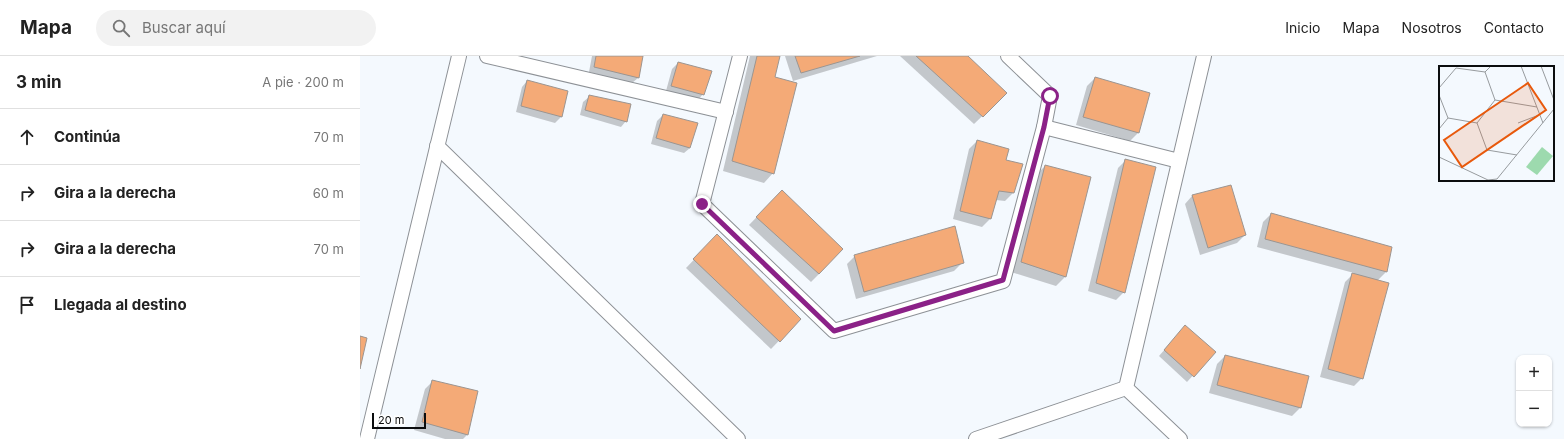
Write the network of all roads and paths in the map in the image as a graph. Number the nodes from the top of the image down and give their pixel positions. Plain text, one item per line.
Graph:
1 (459, 56) edge
2 (487, 56) edge
3 (740, 56) edge
4 (1008, 56) edge
5 (1204, 56) edge
6 (726, 112) junction
7 (1044, 127) junction
8 (437, 146) junction
9 (1179, 161) junction
10 (1126, 388) junction
11 (367, 439) edge
12 (738, 439) edge
13 (976, 439) edge
14 (1180, 439) edge

1 - 8 street
2 - 6 street
3 - 6 street
4 - 7 street
5 - 9 street
6 - 7 street
7 - 9 street
8 - 11 street
8 - 12 street
9 - 10 street
10 - 13 street
10 - 14 street

